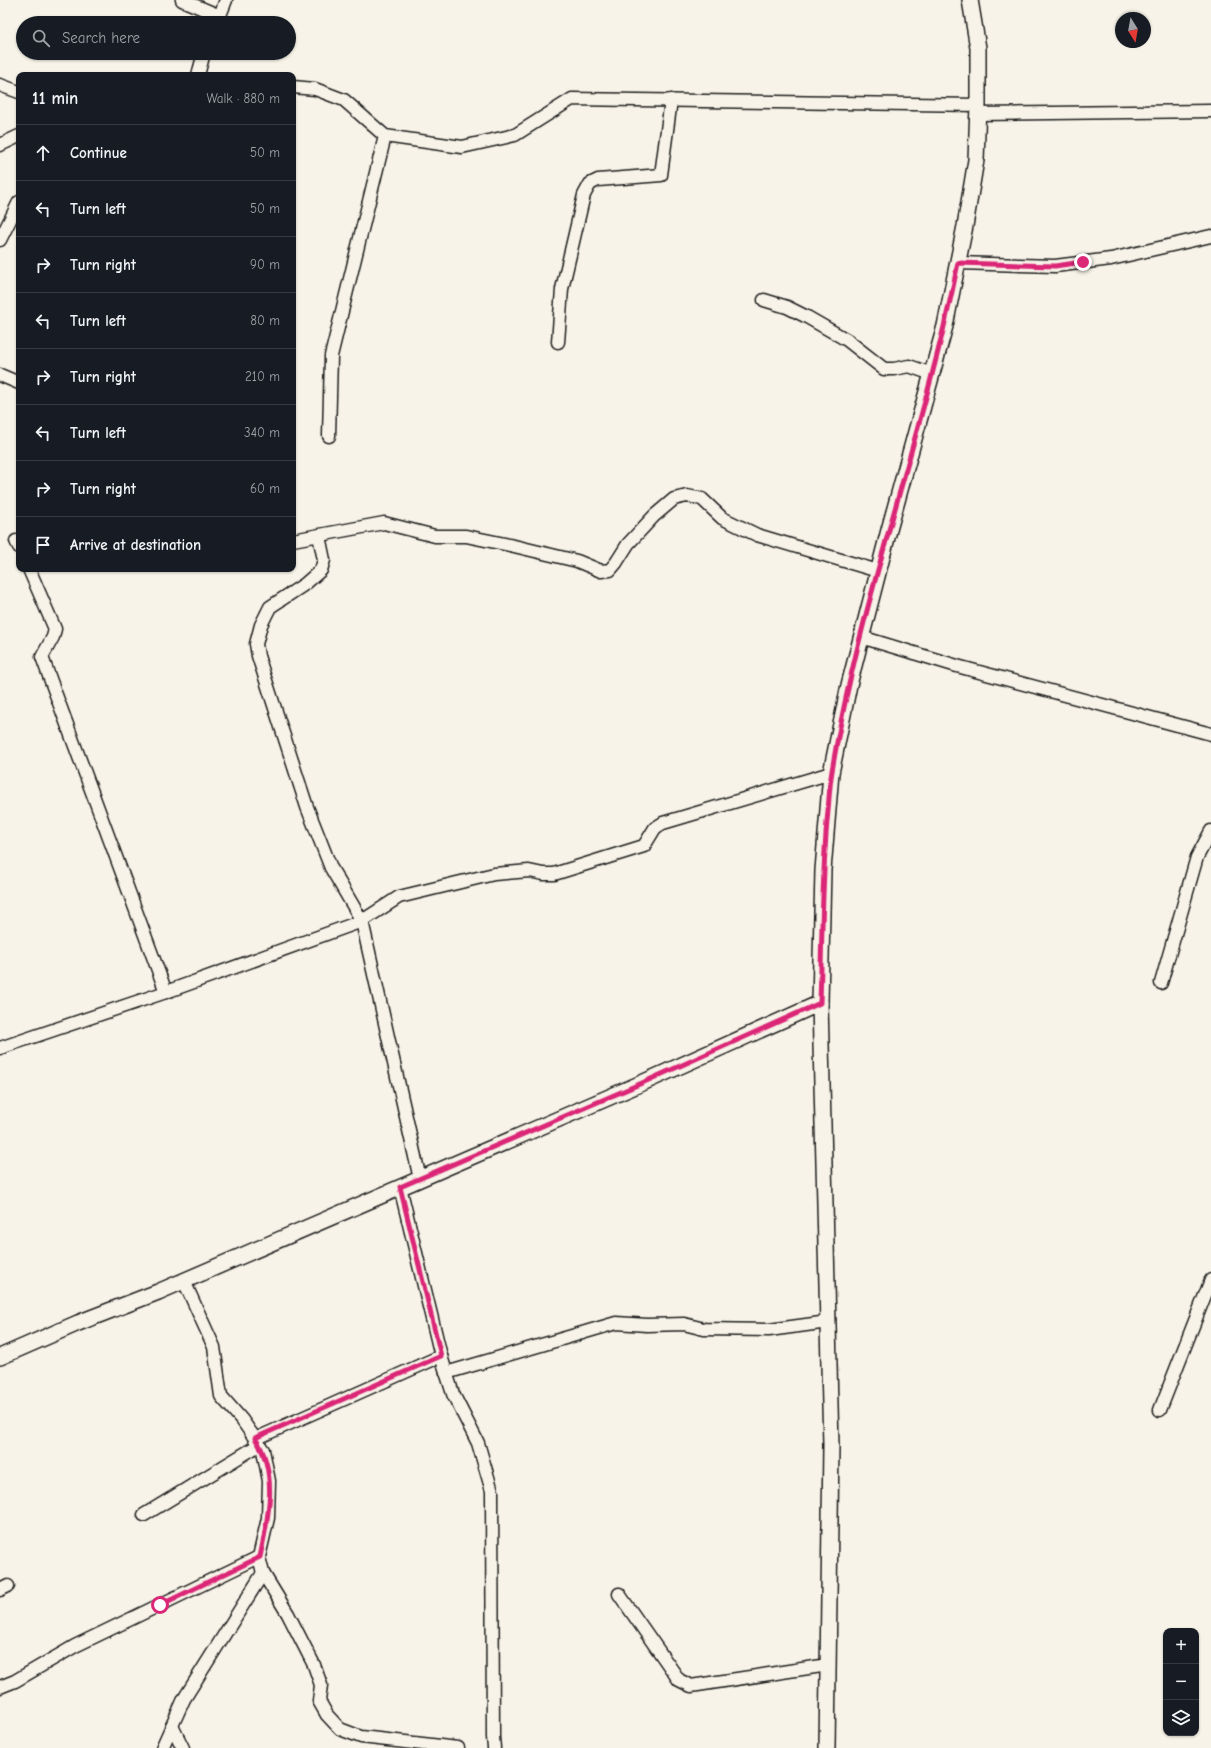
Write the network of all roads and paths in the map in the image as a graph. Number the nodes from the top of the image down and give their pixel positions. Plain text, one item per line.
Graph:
1 (182, 0) edge
2 (226, 0) edge
3 (970, 0) edge
4 (212, 16) edge
5 (219, 16) edge
6 (202, 60) edge
7 (199, 72) edge
8 (0, 85) edge
9 (296, 87) edge
10 (16, 91) edge
11 (671, 100) junction
12 (978, 110) junction
13 (1211, 111) edge
14 (385, 136) junction
15 (16, 137) edge
16 (0, 145) edge
17 (16, 208) edge
18 (1211, 236) edge
19 (0, 240) edge
20 (958, 263) junction
21 (764, 300) dead end
22 (558, 342) dead end
23 (932, 374) junction
24 (0, 375) edge
25 (16, 382) edge
26 (329, 436) dead end
27 (319, 536) junction
28 (296, 540) edge
29 (878, 571) junction
30 (30, 572) edge
31 (861, 637) junction
32 (1211, 734) edge
33 (832, 773) junction
34 (1211, 830) edge
35 (362, 921) junction
36 (1161, 983) dead end
37 (166, 992) junction
38 (820, 1003) junction
39 (0, 1048) edge
40 (420, 1179) junction
41 (400, 1187) junction
42 (1211, 1280) edge
43 (184, 1281) junction
44 (828, 1322) junction
45 (441, 1356) junction
46 (0, 1357) edge
47 (446, 1373) junction
48 (1160, 1410) dead end
49 (257, 1442) junction
50 (144, 1515) dead end
51 (260, 1557) junction
52 (263, 1573) junction
53 (619, 1594) dead end
54 (828, 1665) junction
55 (0, 1686) edge
56 (172, 1726) junction
57 (360, 1742) edge
58 (407, 1745) edge
59 (162, 1748) edge
60 (183, 1748) edge
61 (458, 1748) edge
62 (494, 1748) edge
63 (827, 1748) edge

1 - 4 street
2 - 5 street
3 - 12 street
6 - 7 street
8 - 10 street
9 - 14 street
11 - 12 street
11 - 14 street
11 - 22 street
12 - 13 street
12 - 20 street
14 - 26 street
15 - 16 street
17 - 19 street
18 - 20 street
20 - 23 street
21 - 23 street
23 - 29 street
24 - 25 street
27 - 28 street
27 - 29 street
27 - 35 street
29 - 31 street
30 - 37 street
31 - 32 street
31 - 33 street
33 - 35 street
33 - 38 street
34 - 36 street
35 - 37 street
35 - 40 street
37 - 39 street
38 - 40 street
38 - 44 street
40 - 41 street
41 - 43 street
41 - 45 street
42 - 48 street
43 - 46 street
43 - 49 street
44 - 47 street
44 - 54 street
45 - 47 street
45 - 49 street
47 - 62 street
49 - 50 street
49 - 51 street
51 - 52 street
51 - 55 street
52 - 56 street
52 - 57 street
53 - 54 street
54 - 63 street
56 - 59 street
56 - 60 street
57 - 58 street
58 - 61 street

